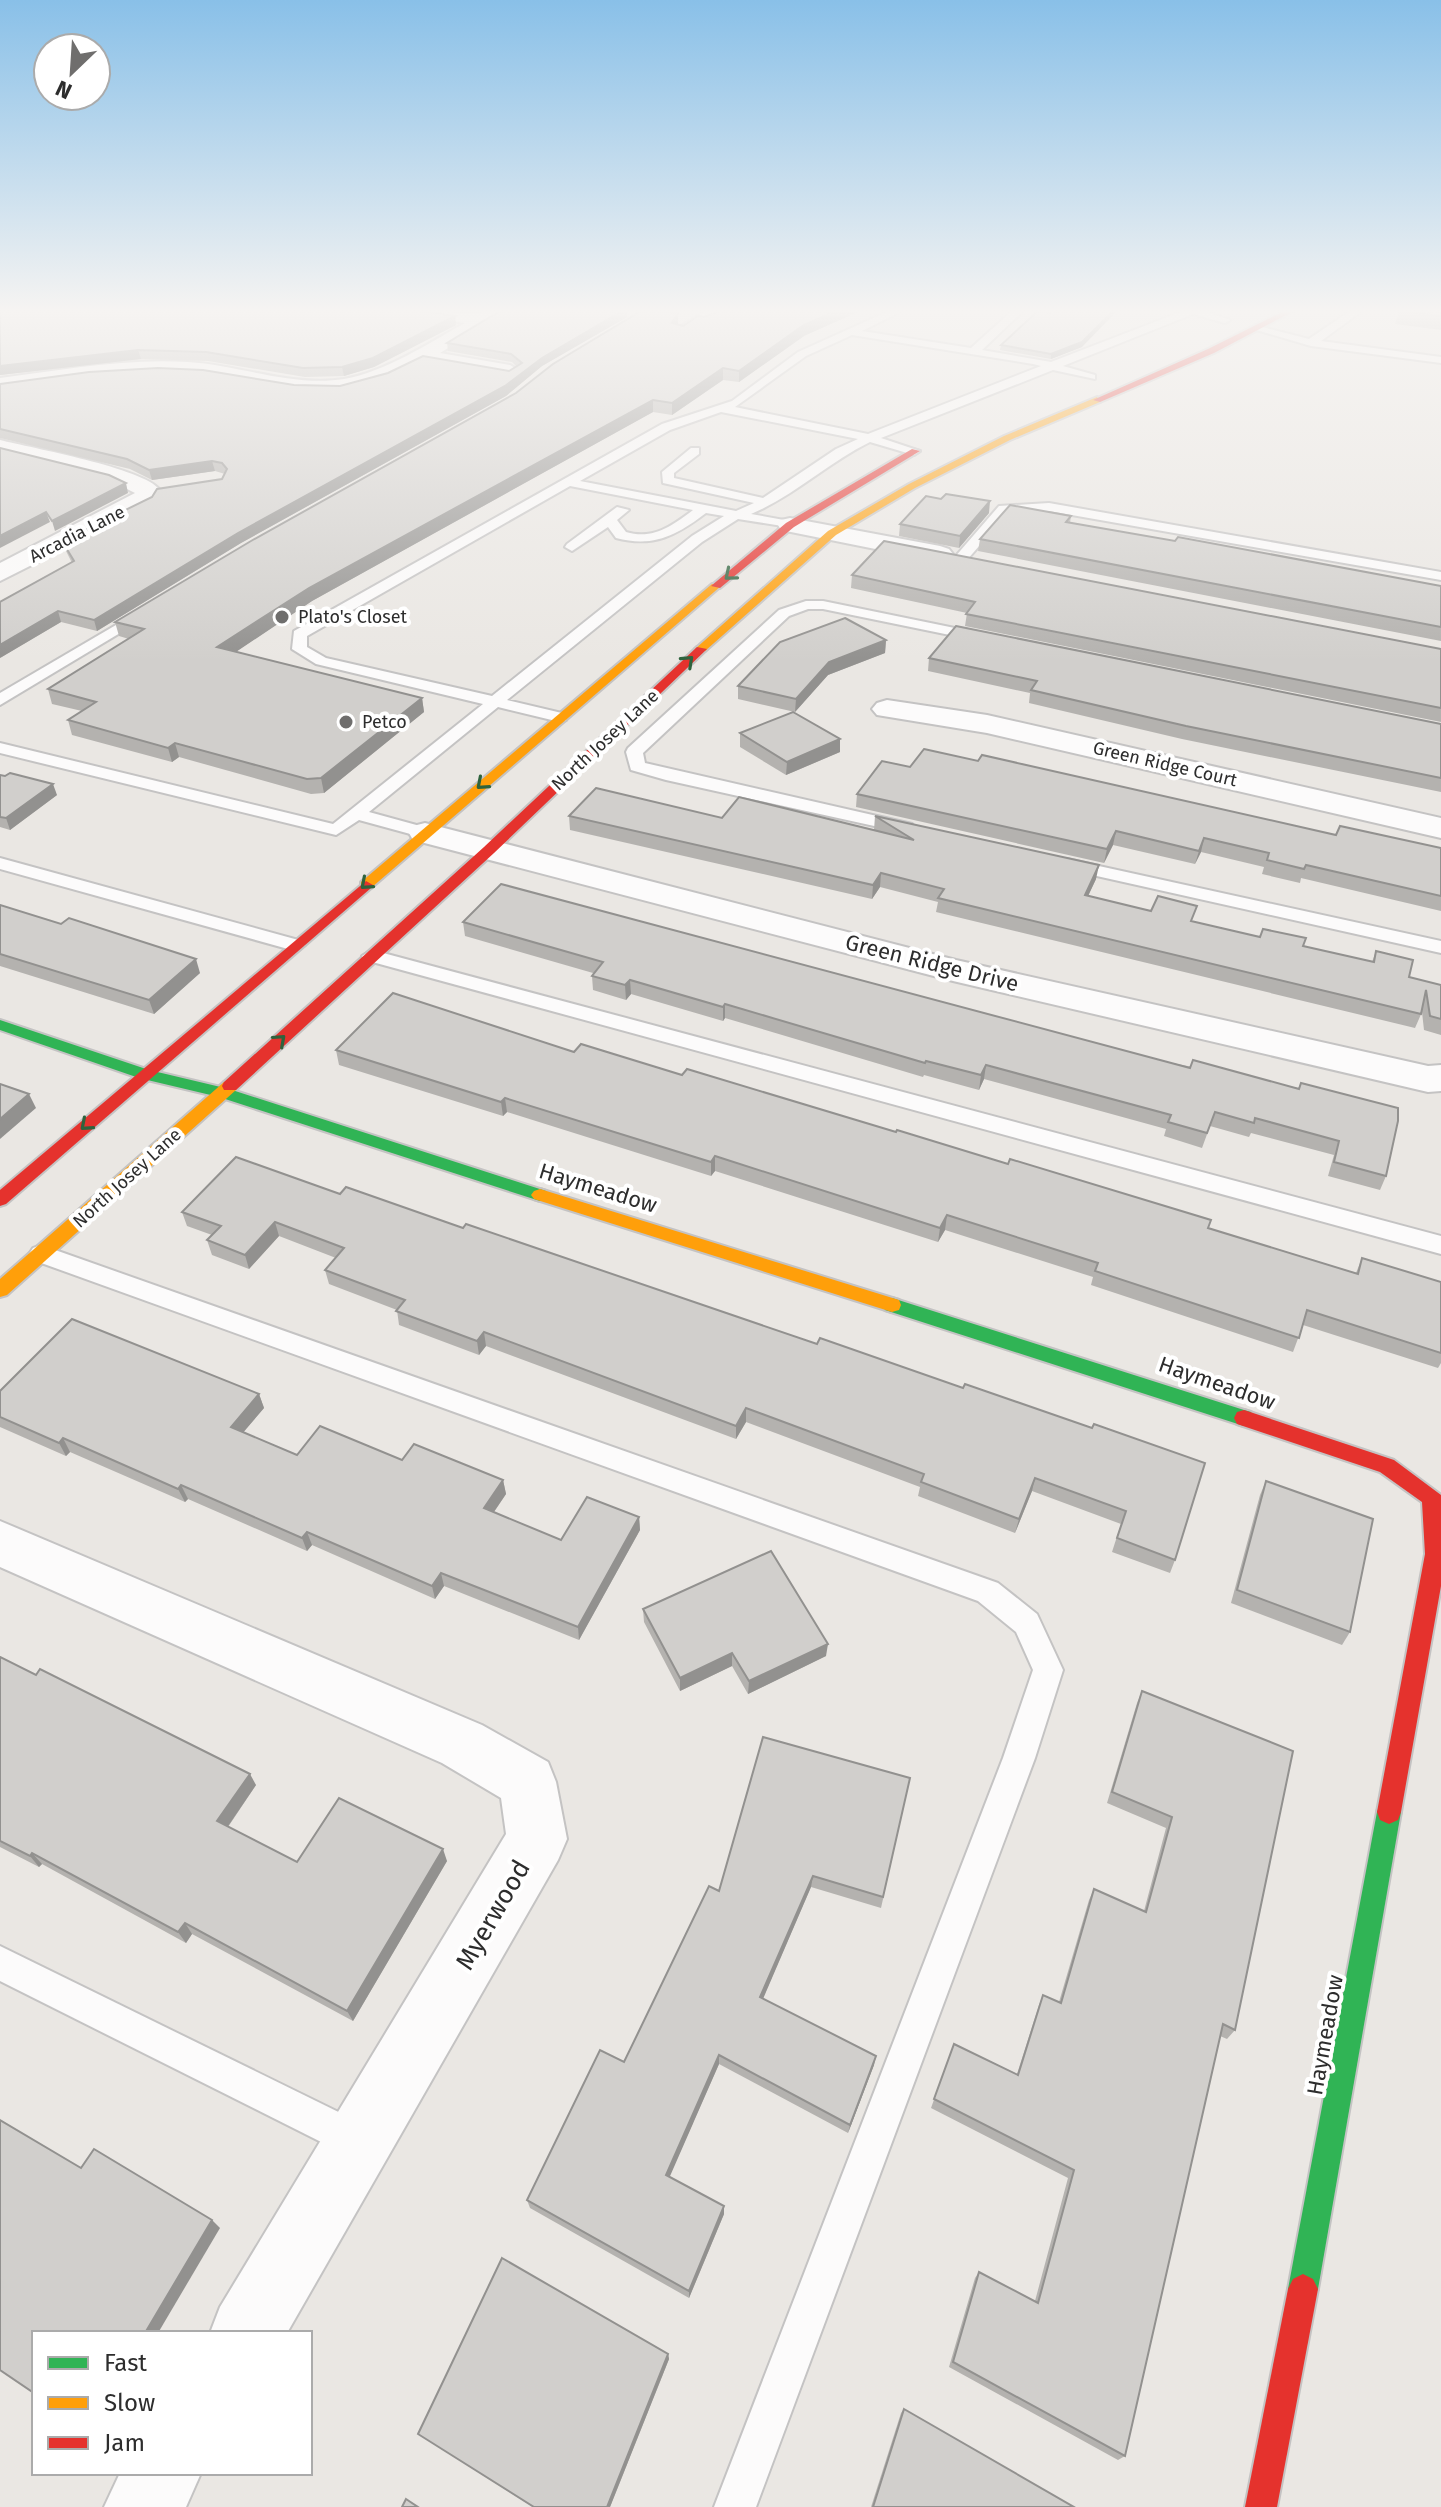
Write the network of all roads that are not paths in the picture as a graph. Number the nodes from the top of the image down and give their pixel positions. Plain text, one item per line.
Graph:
1 (664, 428) edge
2 (830, 428) edge
3 (895, 428) edge
4 (1030, 428) edge
5 (869, 438) junction
6 (0, 447) edge
7 (920, 448) joint
8 (695, 451) dead end
9 (667, 480) junction
10 (568, 482) junction
11 (175, 486) edge
12 (148, 490) junction
13 (642, 497) junction
14 (766, 502) junction
15 (703, 509) junction
16 (737, 515) junction
17 (609, 519) junction
18 (790, 525) junction
19 (832, 533) junction
20 (661, 538) junction
21 (690, 544) junction
22 (572, 547) dead end
23 (961, 558) junction
24 (991, 563) edge
25 (0, 573) edge
26 (1441, 576) edge
27 (156, 605) edge
28 (1008, 643) edge
29 (0, 700) edge
30 (497, 702) junction
31 (887, 709) dead end
32 (560, 717) junction
33 (0, 748) edge
34 (356, 814) junction
35 (1441, 828) edge
36 (425, 833) junction
37 (929, 833) edge
38 (489, 850) junction
39 (1053, 861) edge
40 (0, 863) edge
41 (295, 945) junction
42 (1441, 947) edge
43 (372, 956) junction
44 (0, 1025) edge
45 (145, 1074) junction
46 (1441, 1078) edge
47 (223, 1093) junction
48 (0, 1200) edge
49 (1441, 1245) edge
50 (41, 1254) junction
51 (0, 1290) edge
52 (0, 1543) edge
53 (0, 1963) edge
54 (360, 2142) junction
55 (247, 2331) edge
56 (162, 2475) edge
57 (143, 2507) edge
58 (735, 2507) edge
59 (1261, 2507) edge

1 - 10 lane
2 - 5 lane
3 - 5 lane
4 - 19 main road, North Josey Lane
5 - 7 lane
5 - 14 lane
6 - 12 street, Arcadia Lane
7 - 18 main road, North Josey Lane
8 - 9 lane
9 - 13 lane
9 - 14 lane
10 - 13 lane
10 - 30 lane
11 - 12 street, Arcadia Lane
12 - 25 street, Arcadia Lane
13 - 15 lane
13 - 17 lane
14 - 16 lane
15 - 16 lane
15 - 20 lane
16 - 18 lane
16 - 21 lane
17 - 20 lane
17 - 22 lane
18 - 19 street
18 -> 32 main road, North Josey Lane
19 - 23 street
38 -> 19 main road, North Josey Lane
20 - 21 lane
21 - 30 lane
23 - 24 street
23 - 26 lane
27 - 29 lane
28 - 37 lane
30 - 32 lane
30 - 34 lane
31 - 35 street, Green Ridge Court
32 -> 36 main road, North Josey Lane
33 - 34 lane
34 - 36 lane
36 - 38 street, Green Ridge Drive
36 -> 41 main road, North Josey Lane
38 - 43 main road, North Josey Lane
38 - 46 street, Green Ridge Drive
39 - 42 lane
40 - 41 lane
41 - 45 main road, North Josey Lane
47 -> 43 main road, North Josey Lane
43 - 49 lane
44 - 45 main road, Haymeadow
45 - 47 main road, Haymeadow
45 -> 48 main road, North Josey Lane
47 - 50 main road, North Josey Lane
47 - 59 main road, Haymeadow
50 - 51 main road, North Josey Lane
50 - 58 lane
52 - 54 street, Myerwood
53 - 54 lane
54 - 55 street, Myerwood
56 - 57 street

